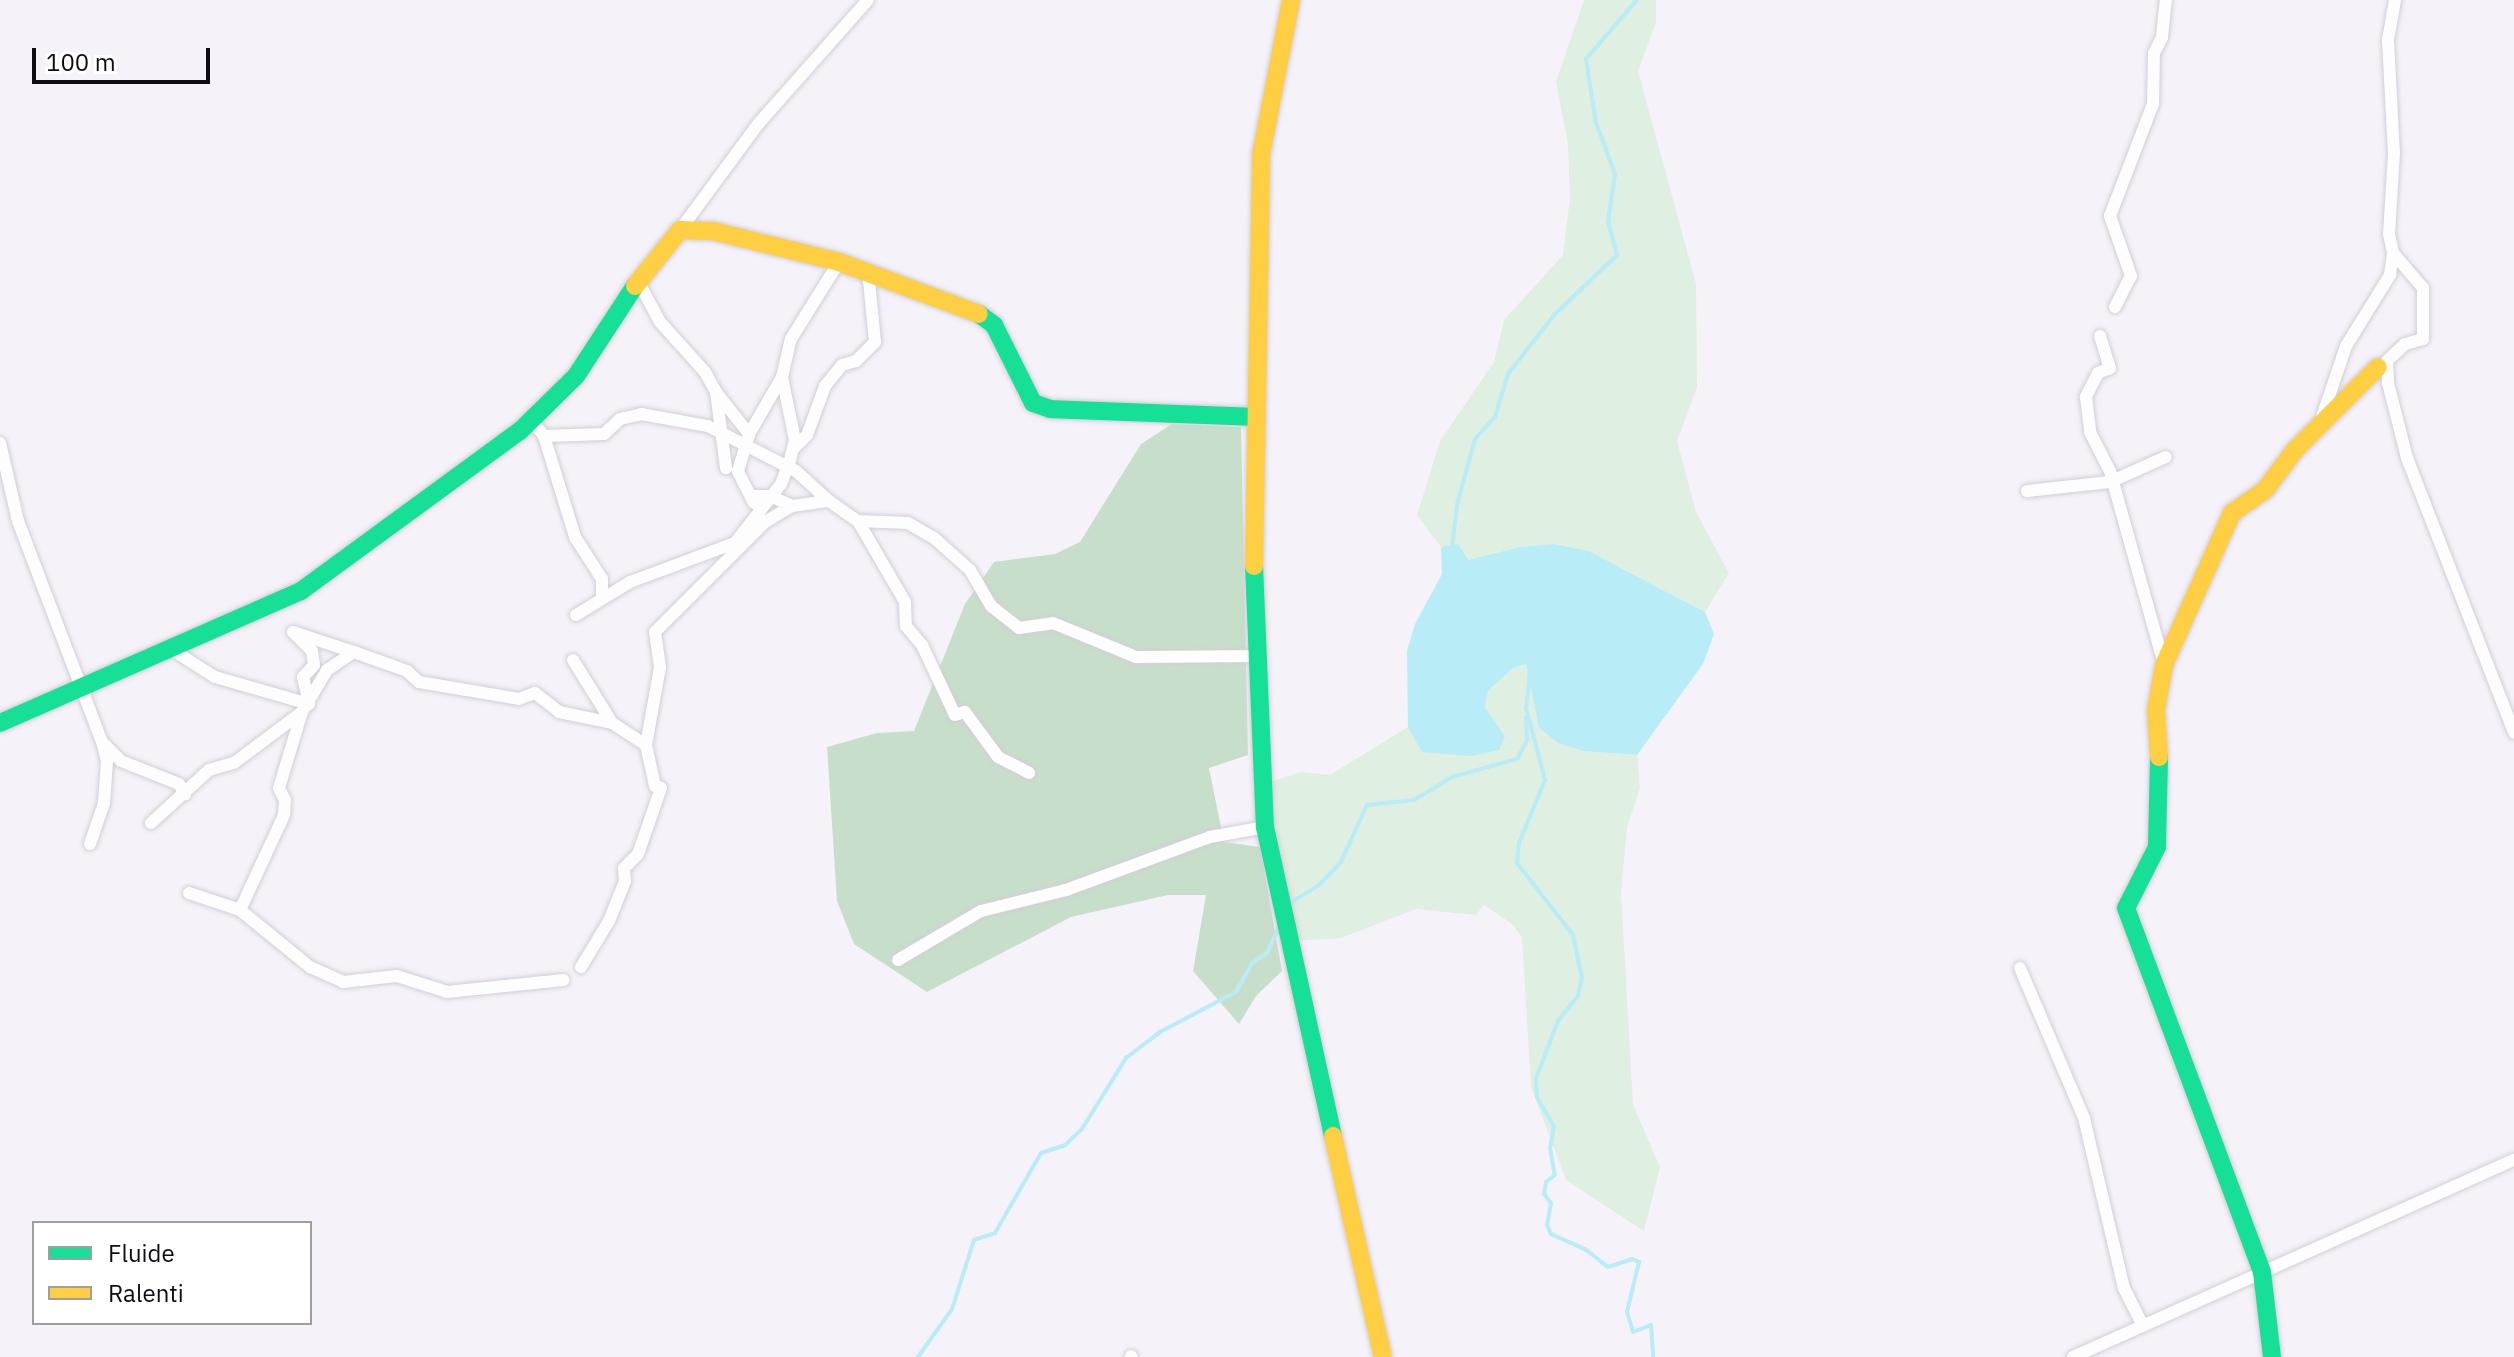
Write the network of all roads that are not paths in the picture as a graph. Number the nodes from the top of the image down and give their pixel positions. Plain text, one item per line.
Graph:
1 (868, 0) edge
2 (1291, 0) edge
3 (2166, 0) edge
4 (2395, 0) edge
5 (680, 230) junction
6 (2393, 253) junction
7 (839, 262) junction
8 (868, 271) junction
9 (638, 281) junction
10 (2115, 307) dead end
11 (2100, 336) dead end
12 (2378, 367) dead end
13 (782, 377) junction
14 (716, 392) junction
15 (1255, 417) junction
16 (531, 420) junction
17 (2318, 427) junction
18 (720, 434) junction
19 (544, 436) junction
20 (747, 440) junction
21 (0, 443) edge
22 (793, 449) junction
23 (2166, 457) dead end
24 (726, 468) dead end
25 (792, 470) junction
26 (2110, 482) junction
27 (2027, 491) dead end
28 (751, 496) junction
29 (770, 496) junction
30 (829, 501) junction
31 (792, 506) junction
32 (758, 514) junction
33 (858, 521) junction
34 (602, 596) junction
35 (576, 615) dead end
36 (171, 649) junction
37 (354, 652) junction
38 (1259, 656) junction
39 (573, 660) dead end
40 (2164, 665) junction
41 (83, 684) junction
42 (305, 708) junction
43 (0, 723) edge
44 (612, 723) junction
45 (2514, 733) edge
46 (102, 742) junction
47 (646, 745) junction
48 (1029, 773) dead end
49 (185, 794) junction
50 (151, 823) dead end
51 (1265, 827) junction
52 (90, 844) dead end
53 (189, 893) dead end
54 (240, 910) junction
55 (898, 960) dead end
56 (581, 967) dead end
57 (2020, 968) dead end
58 (563, 980) dead end
59 (2514, 1160) edge
60 (2262, 1272) junction
61 (2143, 1326) junction
62 (1383, 1357) edge
63 (2073, 1357) edge
64 (2272, 1357) edge

1 - 5 street
2 - 15 street
3 - 10 street
4 - 6 street
5 - 7 street
5 - 9 street
6 - 17 street
6 - 45 street
7 - 8 street
7 - 13 street
8 - 15 street
8 - 22 street
9 - 14 street
9 - 16 street
11 - 26 street
12 - 17 street
13 - 20 street
13 - 22 street
14 - 18 street
14 - 20 street
15 - 38 street
16 - 19 street
16 - 36 street
17 - 40 street
18 - 19 street
18 - 20 street
18 - 24 street
19 - 34 street
20 - 25 street
20 - 28 street
21 - 41 street
22 - 25 street
23 - 26 street
25 - 29 street
25 - 30 street
26 - 27 street
26 - 40 street
28 - 29 street
28 - 32 street
29 - 31 street
29 - 32 street
30 - 31 street
30 - 33 street
31 - 47 street
32 - 34 street
33 - 38 street
33 - 48 street
34 - 35 street
36 - 41 street
36 - 42 street
37 - 42 street
37 - 42 street
37 - 44 street
38 - 51 street
39 - 44 street
40 - 60 street
41 - 43 street
41 - 46 street
42 - 49 street
42 - 54 street
44 - 47 street
46 - 49 street
46 - 52 street
47 - 56 street
49 - 50 street
51 - 55 street
51 - 62 street
53 - 54 street
54 - 58 street
57 - 61 street
59 - 60 street
60 - 61 street
60 - 64 street
61 - 63 street

